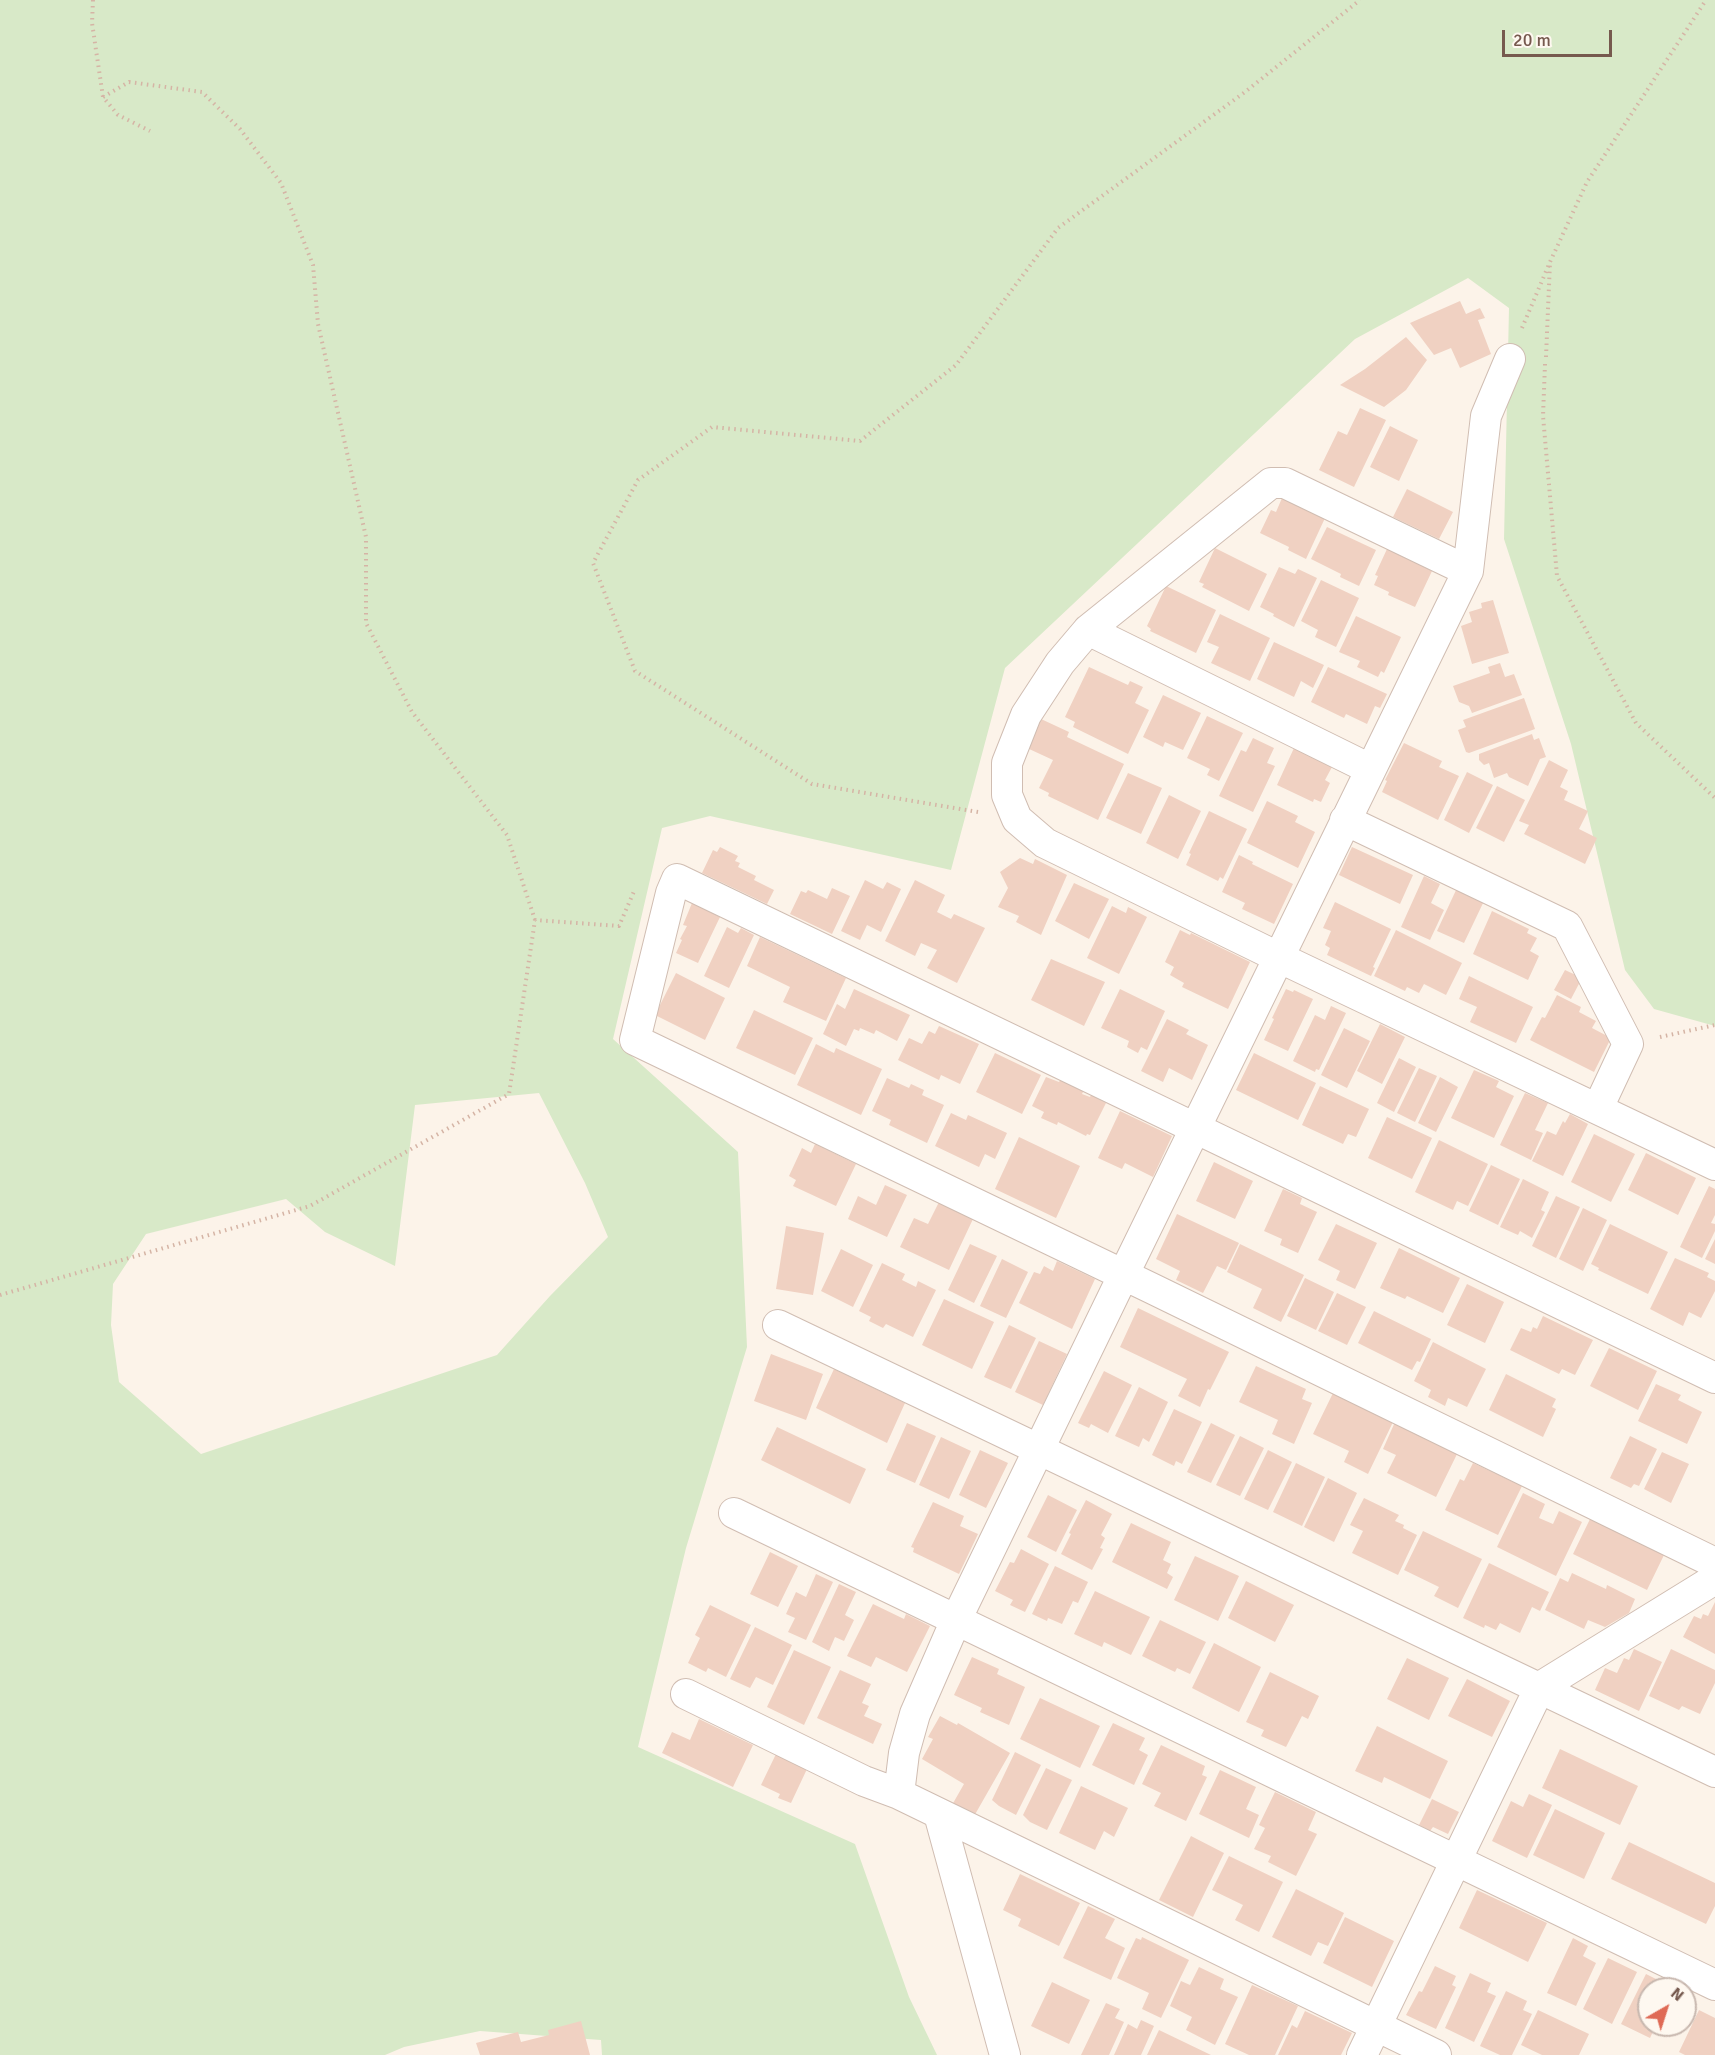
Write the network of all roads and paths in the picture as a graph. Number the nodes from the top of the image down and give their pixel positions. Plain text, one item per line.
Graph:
1 (93, 0) edge
2 (1360, 0) edge
3 (1706, 0) edge
4 (103, 97) junction
5 (150, 131) dead end
6 (1550, 262) junction
7 (1510, 359) joint
8 (1467, 572) junction
9 (1088, 630) junction
10 (1370, 769) junction
11 (1715, 798) edge
12 (1017, 819) junction
13 (1345, 820) junction
14 (636, 886) dead end
15 (535, 920) junction
16 (1278, 957) junction
17 (1715, 1025) edge
18 (1628, 1044) junction
19 (1598, 1108) junction
20 (1195, 1128) junction
21 (1715, 1165) edge
22 (1124, 1275) junction
23 (0, 1295) edge
24 (778, 1325) dead end
25 (1715, 1377) edge
26 (1039, 1448) junction
27 (734, 1513) dead end
28 (1715, 1563) edge
29 (1715, 1579) edge
30 (956, 1620) junction
31 (1540, 1687) junction
32 (686, 1694) dead end
33 (1715, 1772) edge
34 (899, 1794) junction
35 (939, 1814) junction
36 (1456, 1861) junction
37 (1715, 1985) edge
38 (1376, 2027) junction
39 (1005, 2055) edge
40 (1362, 2055) edge
41 (1436, 2055) edge

1 - 4 path
2 - 12 path
3 - 6 path
4 - 5 path
4 - 15 path
6 - 7 path
6 - 11 path
7 - 8 street
8 - 9 street
8 - 10 street
9 - 10 street
9 - 12 street
10 - 13 street
12 - 16 street
13 - 16 street
13 - 18 street
14 - 15 path
15 - 23 path
16 - 19 street
16 - 20 street
17 - 18 path
18 - 19 street
19 - 21 street
20 - 22 street
20 - 22 street
20 - 25 street
22 - 26 street
22 - 28 street
24 - 26 street
26 - 30 street
26 - 31 street
27 - 30 street
29 - 31 street
30 - 34 street
30 - 36 street
31 - 33 street
31 - 36 street
32 - 34 street
34 - 35 street
35 - 38 street
35 - 39 street
36 - 37 street
36 - 38 street
38 - 40 street
38 - 41 street

